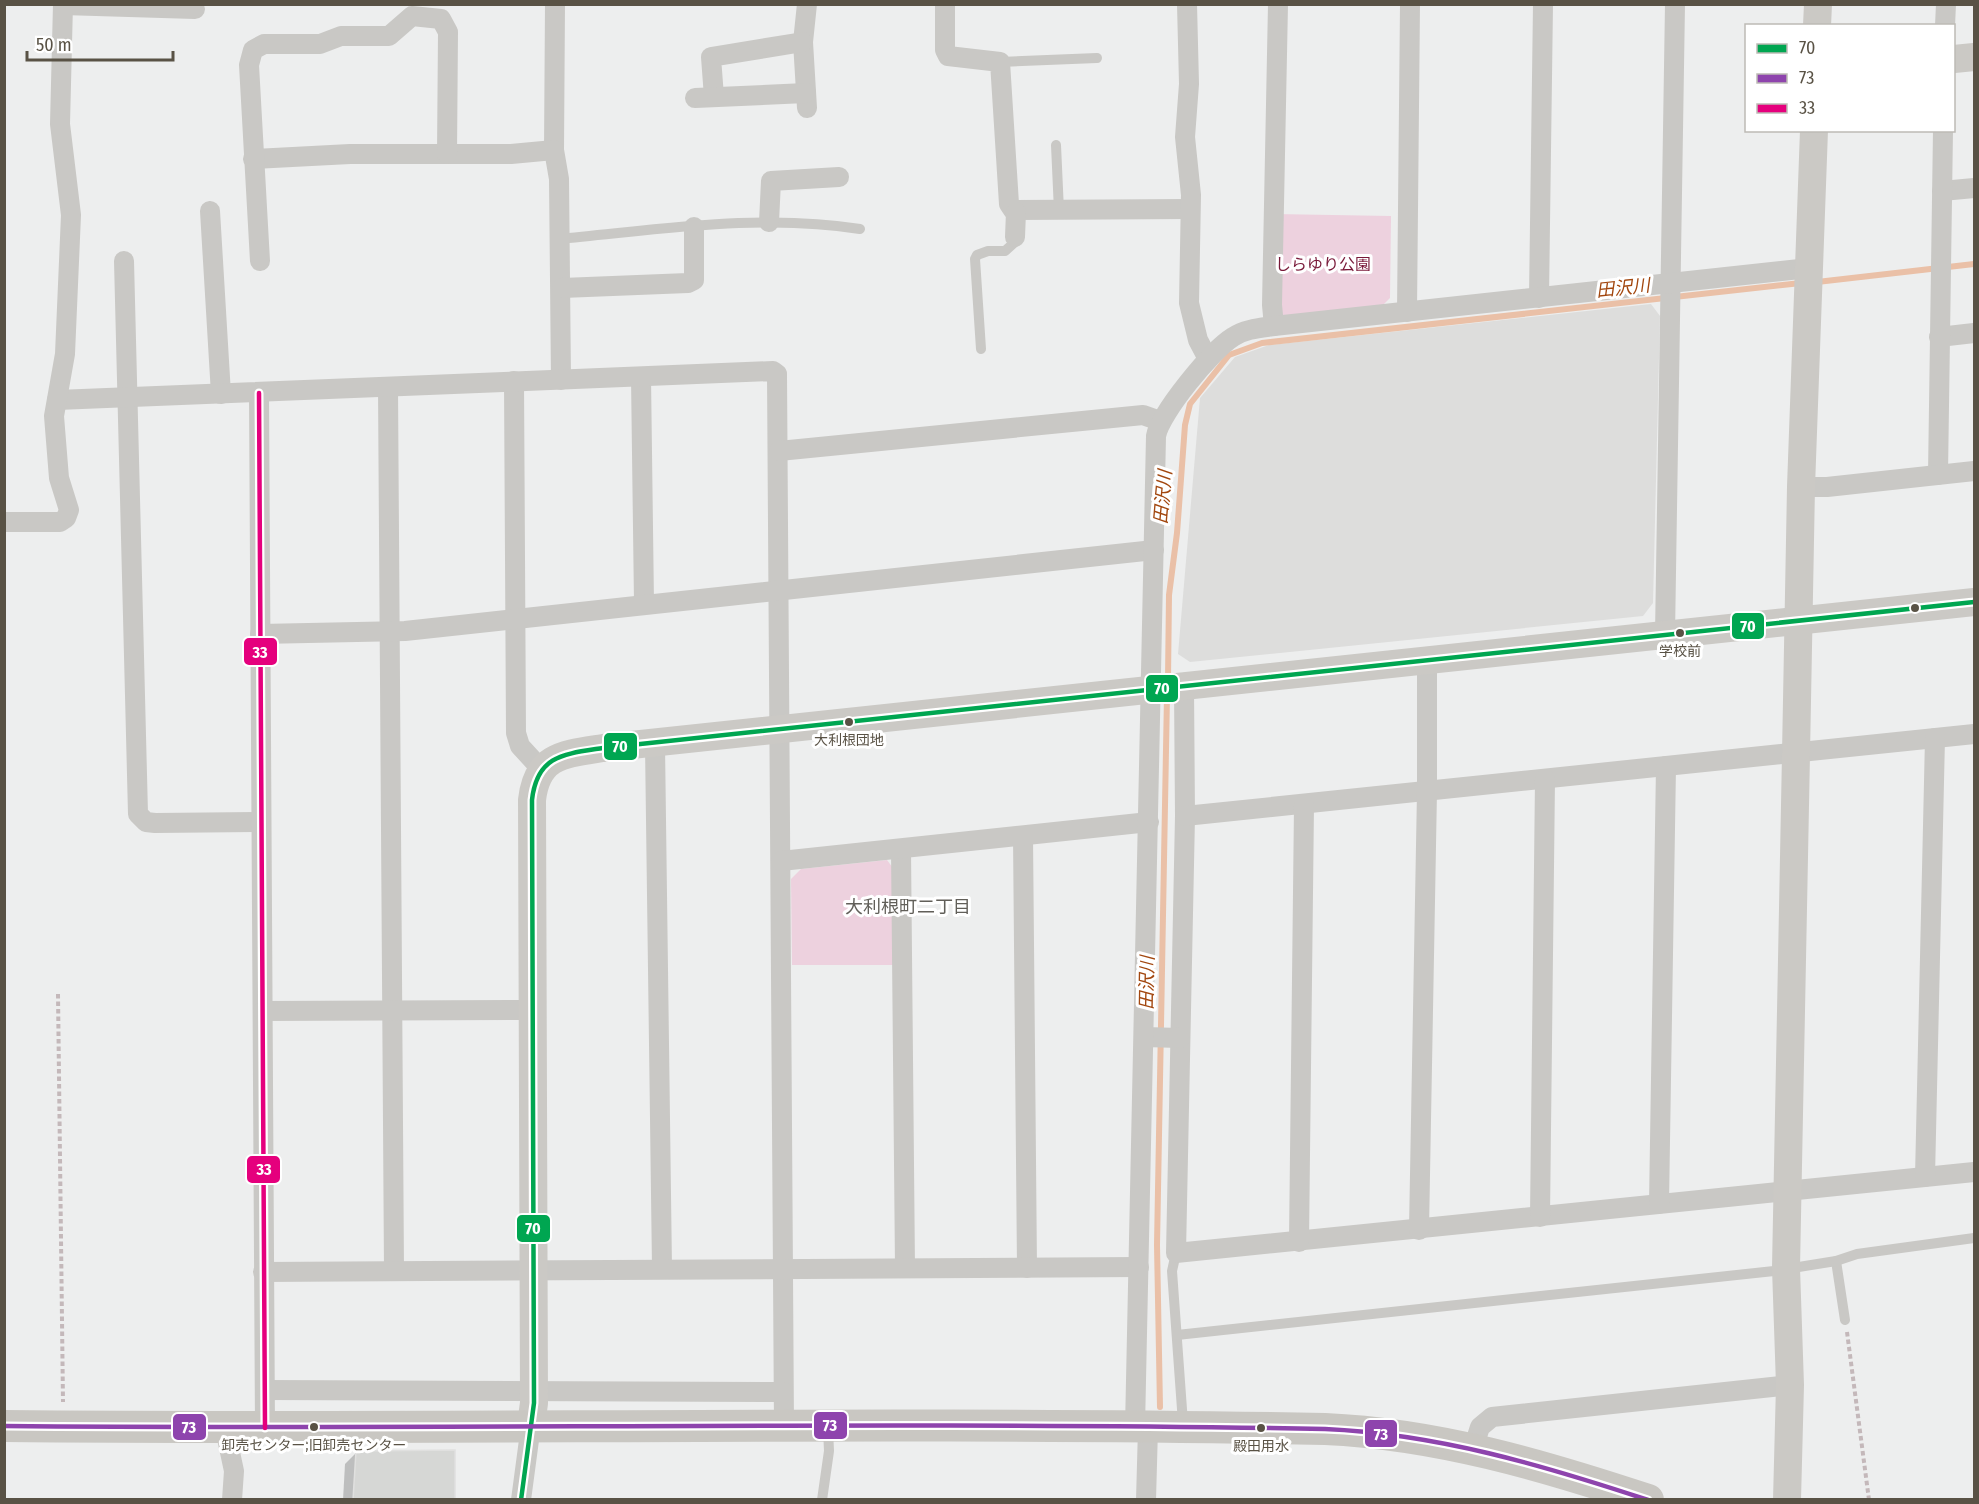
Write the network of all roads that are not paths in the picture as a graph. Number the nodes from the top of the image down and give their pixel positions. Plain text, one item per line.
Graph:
1 (555, 4) edge
2 (807, 4) edge
3 (945, 4) edge
4 (1187, 4) edge
5 (1278, 4) edge
6 (1410, 4) edge
7 (1542, 4) edge
8 (1675, 4) edge
9 (1818, 4) edge
10 (1946, 4) edge
11 (63, 5) edge
12 (195, 9) dead end
13 (403, 13) edge
14 (1817, 24) edge
15 (1945, 24) edge
16 (804, 42) junction
17 (1974, 57) edge
18 (1097, 58) dead end
19 (1955, 59) edge
20 (1000, 62) junction
21 (1814, 132) edge
22 (1943, 132) edge
23 (1056, 145) dead end
24 (554, 150) junction
25 (447, 154) junction
26 (253, 159) junction
27 (838, 177) dead end
28 (1974, 188) edge
29 (1942, 191) junction
30 (1190, 209) junction
31 (210, 211) dead end
32 (1059, 211) junction
33 (1016, 212) junction
34 (769, 222) junction
35 (694, 226) junction
36 (860, 230) dead end
37 (1015, 237) joint
38 (558, 239) junction
39 (124, 261) dead end
40 (260, 261) dead end
41 (1809, 268) junction
42 (1670, 284) junction
43 (562, 288) junction
44 (1539, 298) junction
45 (1407, 312) junction
46 (1274, 326) junction
47 (1974, 333) edge
48 (1939, 337) junction
49 (981, 349) dead end
50 (1208, 358) junction
51 (641, 377) junction
52 (561, 380) junction
53 (514, 381) junction
54 (388, 387) junction
55 (259, 393) junction
56 (221, 394) junction
57 (129, 398) junction
58 (57, 400) junction
59 (1160, 421) junction
60 (779, 451) junction
61 (1974, 471) edge
62 (1938, 475) junction
63 (1801, 487) junction
64 (4, 522) edge
65 (1154, 550) junction
66 (780, 590) junction
67 (1974, 602) edge
68 (644, 603) junction
69 (515, 619) junction
70 (1800, 620) junction
71 (390, 632) junction
72 (260, 634) junction
73 (1665, 635) junction
74 (1427, 661) junction
75 (1184, 687) junction
76 (1152, 690) junction
77 (781, 730) junction
78 (1974, 734) edge
79 (1935, 738) junction
80 (655, 745) junction
81 (1796, 754) junction
82 (1666, 766) junction
83 (542, 770) junction
84 (1545, 779) junction
85 (1427, 791) junction
86 (1304, 805) junction
87 (1185, 816) junction
88 (261, 822) junction
89 (1149, 822) junction
90 (1023, 836) junction
91 (901, 849) junction
92 (782, 861) junction
93 (392, 1010) junction
94 (532, 1010) junction
95 (263, 1011) junction
96 (1144, 1037) junction
97 (1180, 1038) junction
98 (1974, 1172) edge
99 (1925, 1177) junction
100 (1789, 1190) junction
101 (1659, 1204) junction
102 (1540, 1217) junction
103 (1419, 1230) junction
104 (1974, 1238) edge
105 (1299, 1242) junction
106 (1176, 1253) junction
107 (1836, 1261) junction
108 (1139, 1267) junction
109 (662, 1268) junction
110 (904, 1268) junction
111 (1027, 1268) junction
112 (1786, 1268) junction
113 (394, 1270) junction
114 (534, 1270) junction
115 (783, 1271) junction
116 (263, 1272) junction
117 (1845, 1320) road end
118 (1177, 1335) junction
119 (1790, 1385) junction
120 (265, 1390) junction
121 (534, 1391) junction
122 (783, 1392) junction
123 (531, 1425) junction
124 (4, 1426) edge
125 (784, 1426) junction
126 (828, 1426) junction
127 (222, 1428) junction
128 (265, 1428) junction
129 (1142, 1428) junction
130 (1183, 1428) junction
131 (1473, 1449) junction
132 (232, 1500) edge
133 (521, 1500) edge
134 (822, 1500) edge
135 (1146, 1500) edge
136 (1648, 1500) edge
137 (1787, 1500) edge

1 - 24 street
2 - 16 street
3 - 20 street
4 - 30 street
5 - 46 street
6 - 45 street
7 - 44 street
8 - 42 street
9 - 14 street
10 - 15 street
11 - 12 street
11 - 58 street
13 - 25 street
13 - 26 street
16 - 16 street
17 - 19 street
18 - 20 lane
20 - 33 street
21 - 41 street
22 - 29 street
23 - 32 lane
24 - 25 street
24 - 38 street
25 - 26 street
26 - 40 street
27 - 34 street
28 - 29 street
29 - 48 street
30 - 32 street
30 - 50 street
31 - 56 street
32 - 33 street
33 - 37 street
34 - 35 lane
34 - 36 lane
35 - 38 lane
35 - 43 street
37 - 49 lane
38 - 43 street
39 - 57 street
41 - 42 street
41 - 63 street
42 - 44 street
42 - 73 street
43 - 52 street
44 - 45 street
45 - 46 street
46 - 50 street
47 - 48 street
48 - 62 street
50 - 59 street
51 - 52 street
51 - 60 street
51 - 68 street
52 - 53 street
53 - 54 street
53 - 69 street
54 - 55 street
54 - 71 street
55 - 56 street
55 - 72 street
56 - 57 street
57 - 58 street
57 - 88 street
58 - 64 street
59 - 60 street
59 - 65 street
60 - 66 street
61 - 62 street
62 - 63 street
63 - 70 street
65 - 66 street
65 - 76 street
66 - 68 street
66 - 77 street
67 - 70 street
68 - 69 street
69 - 71 street
69 - 83 street
70 - 73 street
70 - 81 street
71 - 72 street
71 - 93 street
72 - 88 street
73 - 74 street
74 - 75 street
74 - 85 street
75 - 76 street
75 - 87 street
76 - 77 street
76 - 89 street
77 - 80 street
77 - 92 street
78 - 79 street
79 - 81 street
79 - 99 street
80 - 83 street
80 - 109 street
81 - 82 street
81 - 100 street
82 - 84 street
82 - 101 street
83 - 94 street
84 - 85 street
84 - 102 street
85 - 86 street
85 - 103 street
86 - 87 street
86 - 105 street
87 - 97 street
88 - 95 street
89 - 90 street
89 - 96 street
90 - 91 street
90 - 111 street
91 - 92 street
91 - 110 street
92 - 115 street
93 - 94 street
93 - 95 street
93 - 113 street
94 - 114 street
95 - 116 street
96 - 97 street
96 - 108 street
97 - 106 street
98 - 99 street
99 - 100 street
100 - 101 street
100 - 112 street
101 - 102 street
102 - 103 street
103 - 105 street
104 - 107 lane
105 - 106 street
106 - 118 lane
107 - 112 lane
107 - 117 lane
108 - 111 street
108 - 129 street
109 - 114 street
109 - 115 street
110 - 111 street
110 - 115 street
112 - 118 lane
112 - 119 street
113 - 114 street
113 - 116 street
114 - 121 street
115 - 122 street
116 - 120 street
118 - 130 lane
119 - 131 street
119 - 137 street
120 - 121 street
120 - 128 street
121 - 122 street
121 - 123 street
122 - 125 street
123 - 125 main road
123 - 128 main road
123 - 133 street
124 - 127 main road
125 - 126 main road
126 - 129 main road
126 - 134 lane
127 - 128 main road
127 - 132 street
129 - 130 main road
129 - 135 street
130 - 131 main road
131 - 136 main road

